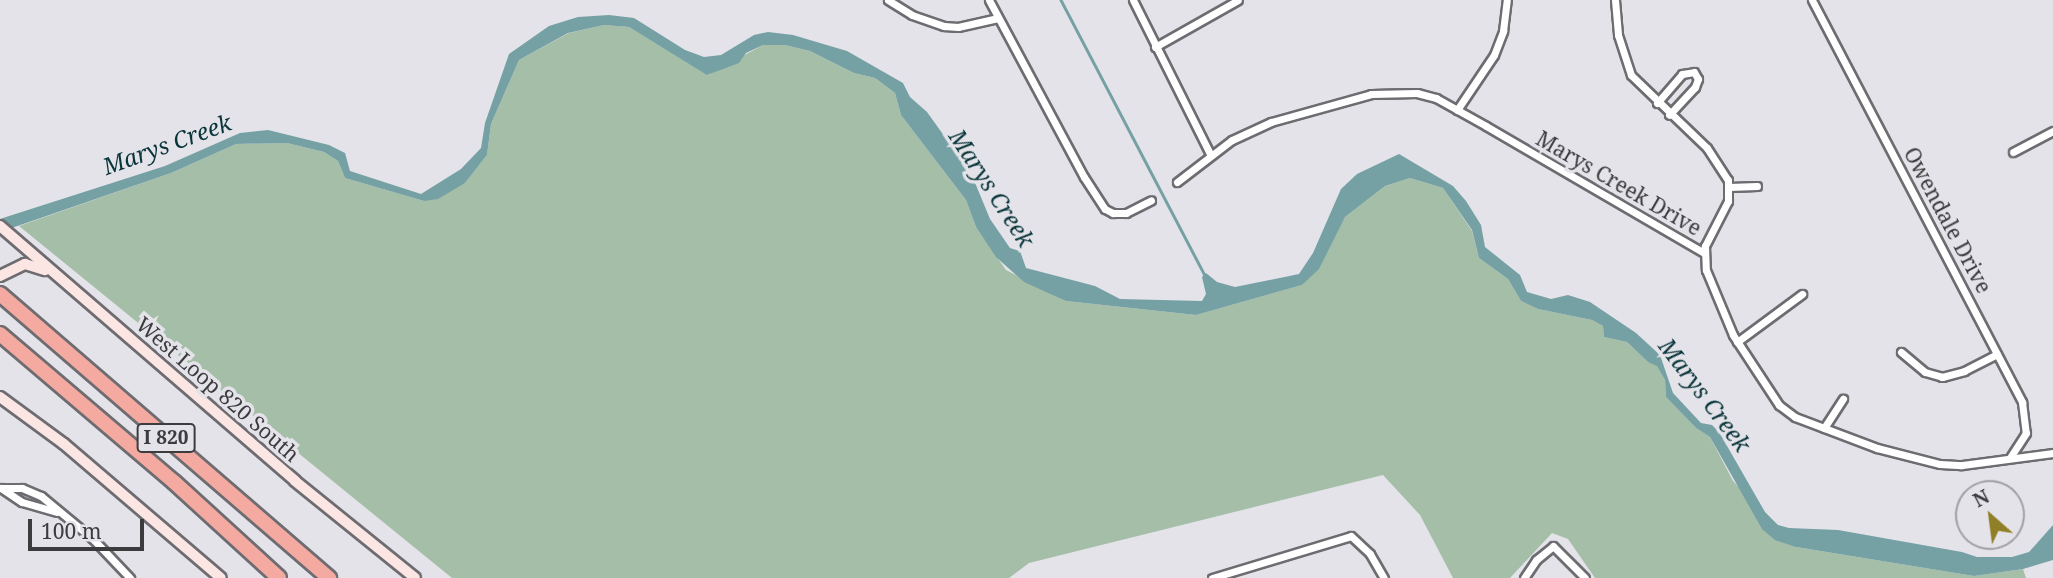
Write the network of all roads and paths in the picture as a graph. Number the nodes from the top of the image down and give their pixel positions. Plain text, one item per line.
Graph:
1 (888, 0) edge
2 (989, 0) edge
3 (1133, 0) edge
4 (1238, 0) edge
5 (1507, 0) edge
6 (1615, 0) edge
7 (1812, 0) edge
8 (998, 18) junction
9 (1155, 47) junction
10 (1657, 103) junction
11 (1457, 110) junction
12 (1669, 115) junction
13 (2053, 131) edge
14 (2013, 152) dead end
15 (1211, 156) junction
16 (1177, 182) dead end
17 (1757, 186) dead end
18 (1729, 187) junction
19 (1151, 200) dead end
20 (0, 226) edge
21 (1704, 253) junction
22 (54, 274) junction
23 (0, 276) edge
24 (1802, 294) dead end
25 (1, 296) edge
26 (0, 334) edge
27 (1737, 342) junction
28 (1901, 352) dead end
29 (1997, 354) junction
30 (0, 397) edge
31 (1843, 399) dead end
32 (1824, 428) junction
33 (2053, 453) edge
34 (2010, 458) junction
35 (0, 488) edge
36 (57, 512) junction
37 (219, 577) edge
38 (130, 578) edge
39 (279, 578) edge
40 (329, 578) edge
41 (415, 578) edge
42 (1212, 578) edge
43 (1384, 578) edge
44 (1524, 578) edge
45 (1585, 578) edge

1 - 8 street
2 - 8 street
3 - 9 street
4 - 9 street
5 - 11 street
6 - 10 street
7 - 29 street, Owendale Drive
8 - 19 street
9 - 15 street
10 - 12 street
10 - 12 street
11 - 15 street, Marys Creek Drive
11 - 21 street, Marys Creek Drive
12 - 18 street
13 - 14 street
15 - 16 street, Marys Creek Drive
17 - 18 street
18 - 21 street
20 - 22 main road, West Loop 820 South
21 - 27 street, Marys Creek Drive
22 - 23 main road
22 - 41 main road, West Loop 820 South
24 - 27 street
25 - 40 highway, I 820
26 - 39 highway, I 820
27 - 32 street, Marys Creek Drive
28 - 29 street
29 - 34 street, Owendale Drive
30 - 37 main road
31 - 32 street
32 - 34 street, Marys Creek Drive
33 - 34 street, Marys Creek Drive
35 - 36 street
35 - 36 street
36 - 38 street
42 - 43 street
44 - 45 street

